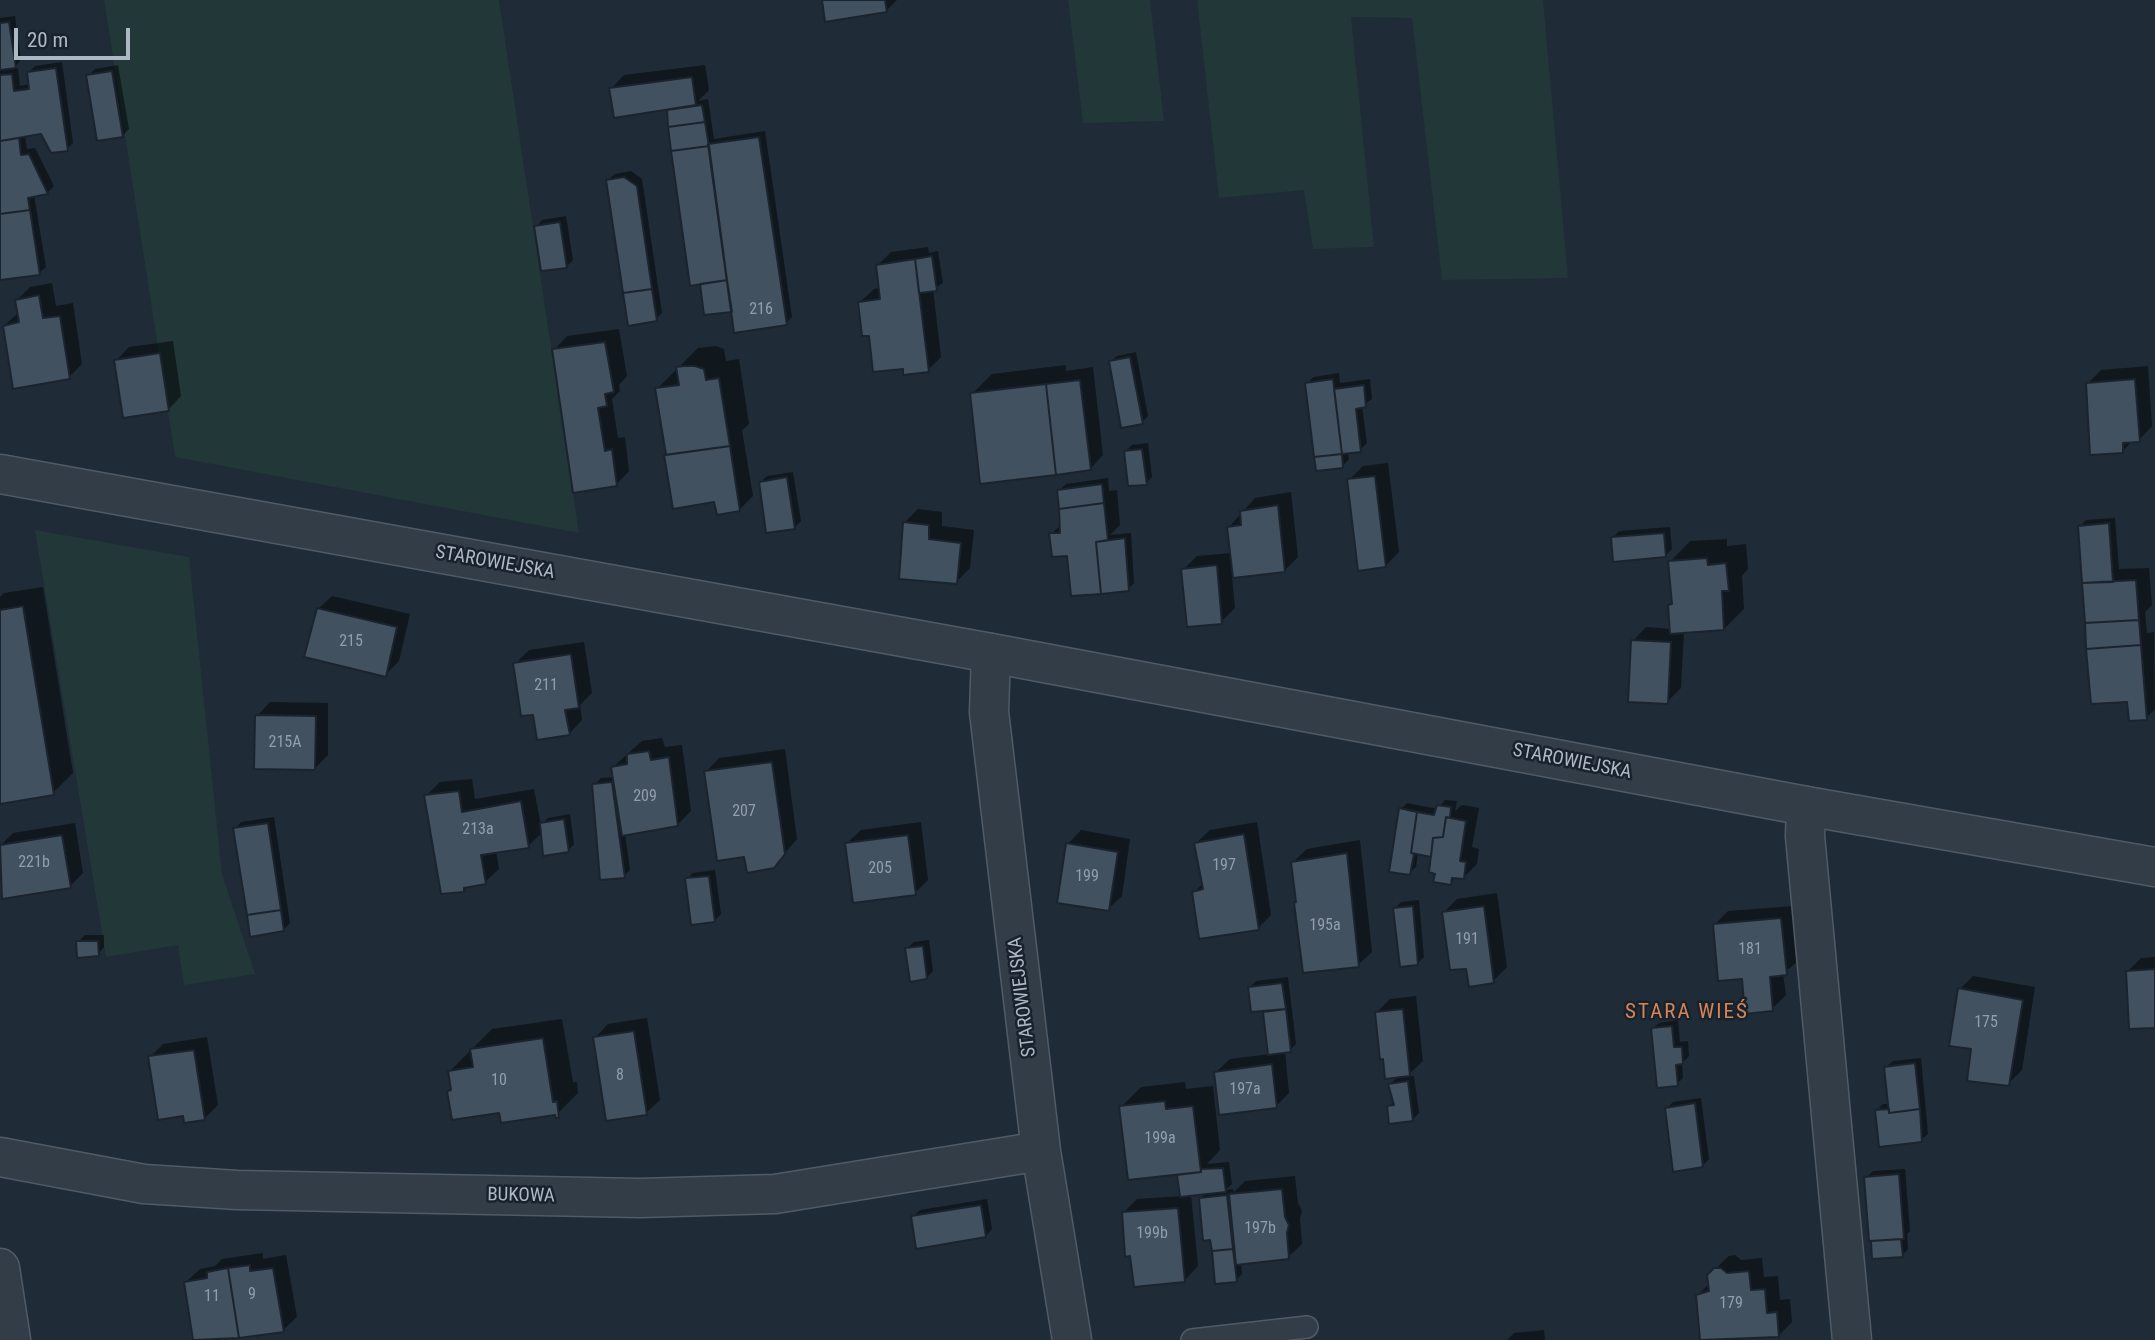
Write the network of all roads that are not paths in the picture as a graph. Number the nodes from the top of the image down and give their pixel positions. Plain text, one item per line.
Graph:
1 (0, 474) edge
2 (991, 653) junction
3 (1806, 806) junction
4 (2155, 867) edge
5 (1041, 1150) junction
6 (0, 1157) edge
7 (0, 1268) edge
8 (1307, 1327) dead end
9 (11, 1340) edge
10 (1072, 1340) edge
11 (1192, 1340) edge
12 (1852, 1340) edge

1 - 2 street, STAROWIEJSKA
2 - 3 street, STAROWIEJSKA
2 - 5 street, STAROWIEJSKA
3 - 4 street, STAROWIEJSKA
3 - 12 street
5 - 6 street, BUKOWA
5 - 10 street, STAROWIEJSKA
7 - 9 street
8 - 11 lane

